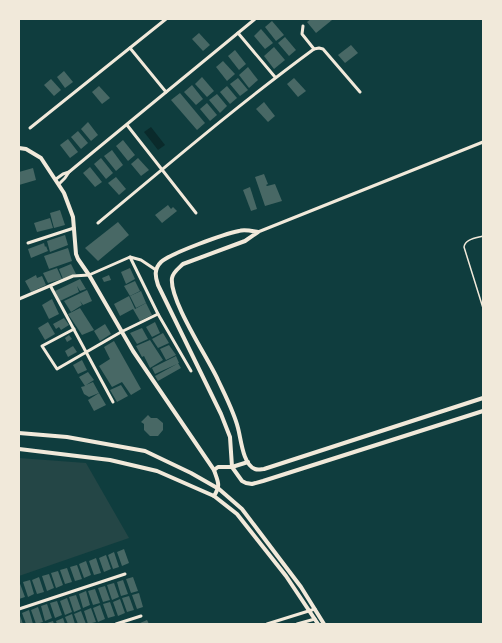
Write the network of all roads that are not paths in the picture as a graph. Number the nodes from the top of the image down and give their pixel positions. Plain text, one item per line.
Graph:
1 (166, 19) edge
2 (255, 19) edge
3 (303, 26) dead end
4 (238, 33) junction
5 (130, 48) junction
6 (314, 49) junction
7 (275, 77) junction
8 (166, 92) junction
9 (360, 92) dead end
10 (127, 125) junction
11 (30, 128) dead end
12 (483, 142) edge
13 (19, 148) edge
14 (163, 170) junction
15 (69, 172) junction
16 (56, 179) junction
17 (59, 184) junction
18 (196, 213) dead end
19 (98, 223) dead end
20 (74, 228) junction
21 (258, 232) junction
22 (483, 236) edge
23 (28, 243) dead end
24 (130, 257) junction
25 (156, 270) junction
26 (89, 275) junction
27 (51, 287) junction
28 (19, 299) edge
29 (483, 308) edge
30 (158, 314) junction
31 (74, 329) junction
32 (121, 332) junction
33 (87, 352) junction
34 (191, 371) dead end
35 (483, 398) edge
36 (113, 402) dead end
37 (483, 411) edge
38 (19, 432) edge
39 (19, 449) edge
40 (248, 462) junction
41 (232, 467) junction
42 (214, 470) junction
43 (219, 489) junction
44 (214, 496) junction
45 (125, 574) dead end
46 (19, 609) edge
47 (315, 609) junction
48 (310, 611) junction
49 (141, 616) dead end
50 (320, 618) junction
51 (315, 619) junction
52 (116, 624) edge
53 (267, 624) edge
54 (297, 624) edge
55 (318, 624) edge
56 (324, 624) edge

1 - 5 street
2 - 4 street
3 - 6 street
4 - 7 street
4 - 8 street
5 - 8 street
5 - 11 street
6 - 7 street
6 - 9 street
7 - 14 street
8 - 10 street
10 - 14 street
10 - 15 street
12 - 21 street
13 - 16 street
14 - 18 street
14 - 19 street
15 - 16 street
15 - 17 street
16 - 17 street
17 - 20 street
20 - 23 street
20 - 26 street
21 - 25 street
21 - 40 street
22 - 29 lane
24 - 25 street
24 - 26 street
24 - 30 street
25 - 41 street
26 - 27 street
26 - 32 street
27 - 28 street
27 - 31 street
30 - 32 street
30 - 34 street
31 - 33 street
31 - 33 street
32 - 33 street
32 - 42 street
33 - 36 street
35 - 40 street
37 - 41 street
38 - 43 street
39 - 44 street
40 - 41 street
41 - 42 street
42 - 43 street
43 - 44 street
43 - 47 street
44 - 48 street
45 - 46 street
47 - 48 street
47 - 50 street
48 - 51 street
48 - 53 street
49 - 52 street
50 - 51 street
50 - 56 street
51 - 54 street
51 - 55 street

